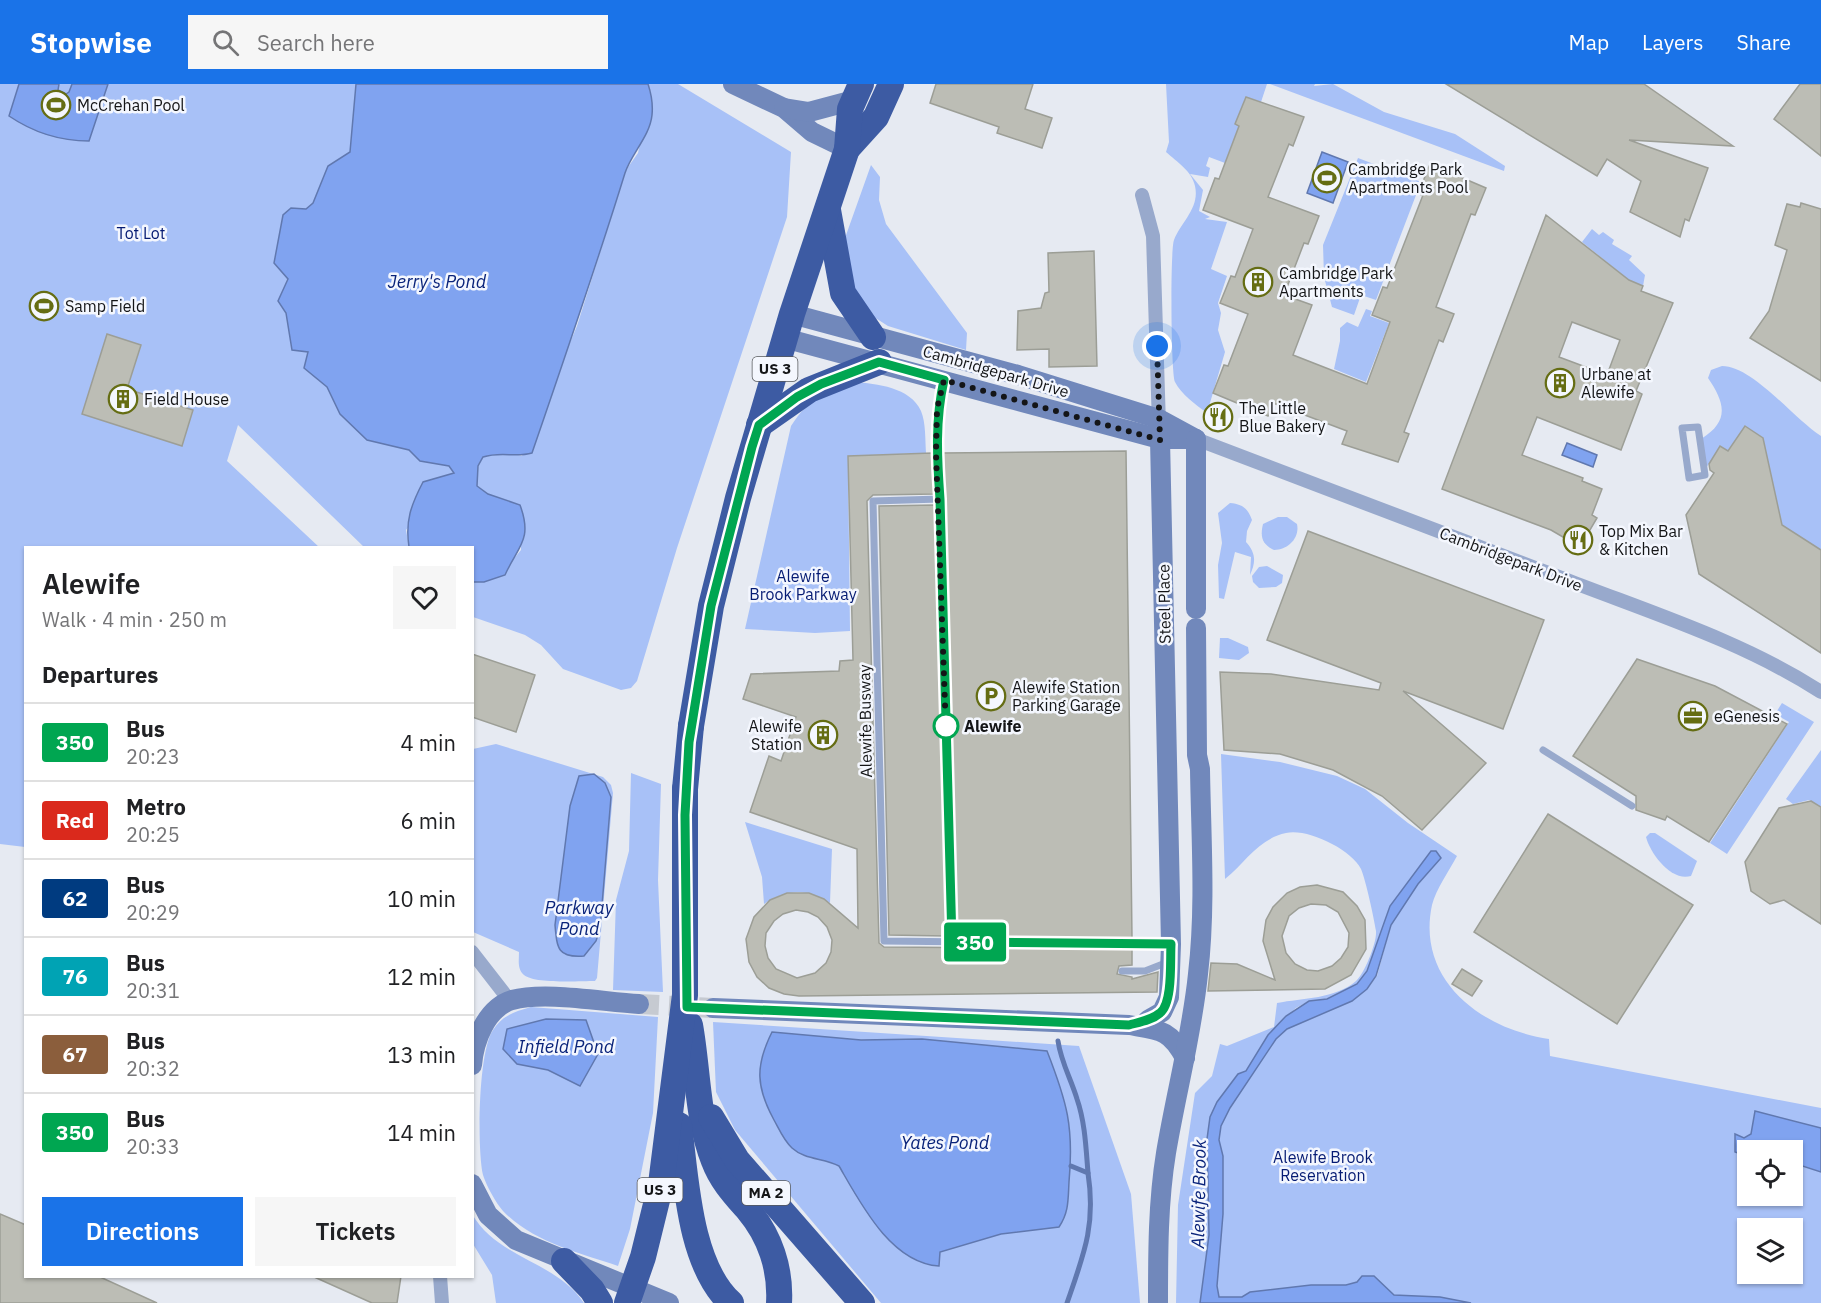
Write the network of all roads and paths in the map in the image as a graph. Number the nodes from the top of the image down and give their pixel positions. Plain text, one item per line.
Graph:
1 (732, 84) edge
2 (891, 84) edge
3 (857, 92) edge
4 (784, 108) junction
5 (848, 149) junction
6 (1142, 195) dead end
7 (828, 207) junction
8 (788, 326) junction
9 (873, 337) junction
10 (879, 362) junction
11 (944, 380) junction
12 (1159, 419) junction
13 (759, 425) junction
14 (1196, 439) junction
15 (1160, 440) junction
16 (1689, 478) joint
17 (940, 499) junction
18 (1821, 692) edge
19 (1543, 750) dead end
20 (1632, 806) dead end
21 (952, 942) junction
22 (1171, 952) junction
23 (474, 955) edge
24 (1122, 971) dead end
25 (685, 995) junction
26 (510, 1001) junction
27 (639, 1004) tunnel mouth
28 (713, 1008) tunnel mouth
29 (1147, 1019) junction
30 (474, 1055) edge
31 (1185, 1058) junction
32 (698, 1067) junction
33 (675, 1089) junction
34 (474, 1188) edge
35 (564, 1261) junction
36 (440, 1278) edge
37 (630, 1295) edge
38 (442, 1303) edge
39 (600, 1303) edge
40 (669, 1303) edge
41 (731, 1303) edge
42 (779, 1303) edge
43 (862, 1303) edge
44 (1158, 1303) edge

1 - 4 main road
2 - 5 highway, US 3
3 - 4 main road
3 - 5 highway, US 3
4 - 5 main road
5 - 7 highway, US 3
6 - 12 street, Steel Place
7 - 8 highway, US 3
7 - 9 highway
8 - 9 main road, Cambridgepark Drive
8 - 10 main road, Cambridgepark Drive
8 - 13 highway, US 3
9 - 12 main road, Cambridgepark Drive
10 - 11 main road, Cambridgepark Drive
10 - 13 highway
11 - 15 main road, Cambridgepark Drive
11 - 17 lane
12 - 14 main road, Cambridgepark Drive
12 - 15 street, Steel Place
13 - 25 highway, US 3, bridge
14 - 15 main road, Cambridgepark Drive
14 - 18 street, Cambridgepark Drive
14 - 31 main road, Steel Place
15 - 22 main road, Steel Place
16 - 16 lane
17 - 21 lane
17 - 21 lane, Alewife Busway
19 - 20 lane
21 - 22 lane, Alewife Busway
22 - 24 lane
22 - 29 main road, Steel Place
23 - 26 street
25 - 32 highway, US 3
25 - 33 highway, US 3
26 - 27 main road
26 - 30 main road
28 - 29 main road
29 - 31 main road
31 - 44 main road
32 - 42 highway, US 3
32 - 43 highway, MA 2
33 - 37 highway, US 3
33 - 41 highway
34 - 35 main road
35 - 37 main road
35 - 39 highway
36 - 38 street
37 - 40 main road

